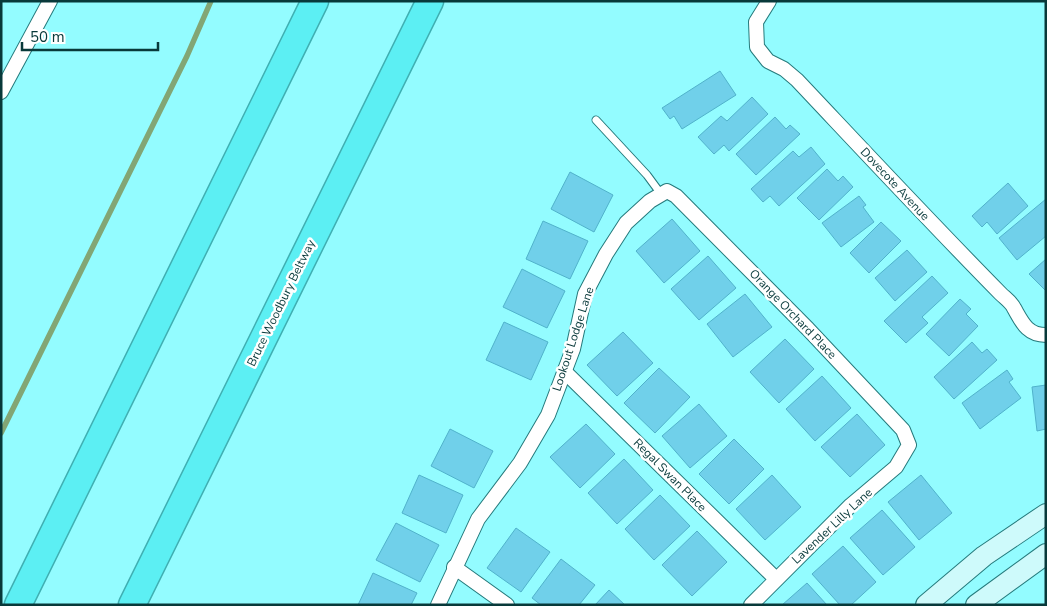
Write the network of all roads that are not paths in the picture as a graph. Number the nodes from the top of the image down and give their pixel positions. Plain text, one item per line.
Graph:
1 (50, 1) edge
2 (315, 1) edge
3 (430, 1) edge
4 (769, 1) edge
5 (1, 92) edge
6 (596, 120) dead end
7 (664, 193) junction
8 (1043, 335) edge
9 (564, 371) junction
10 (909, 445) joint
11 (1046, 514) edge
12 (1046, 554) edge
13 (454, 567) junction
14 (776, 579) junction
15 (18, 605) edge
16 (132, 605) edge
17 (438, 605) edge
18 (507, 605) edge
19 (751, 605) edge
20 (926, 605) edge
21 (976, 605) edge

1 - 5 street
2 - 15 highway
3 - 16 highway, Bruce Woodbury Beltway
4 - 8 street, Dovecote Avenue
6 - 7 lane
7 - 9 street, Lookout Lodge Lane
7 - 10 street, Orange Orchard Place
9 - 13 street, Lookout Lodge Lane
9 - 14 street, Regal Swan Place
10 - 14 street, Lavender Lilly Lane
11 - 20 main road
12 - 21 main road
13 - 17 street, Lookout Lodge Lane
13 - 18 street
14 - 19 street, Lavender Lilly Lane

